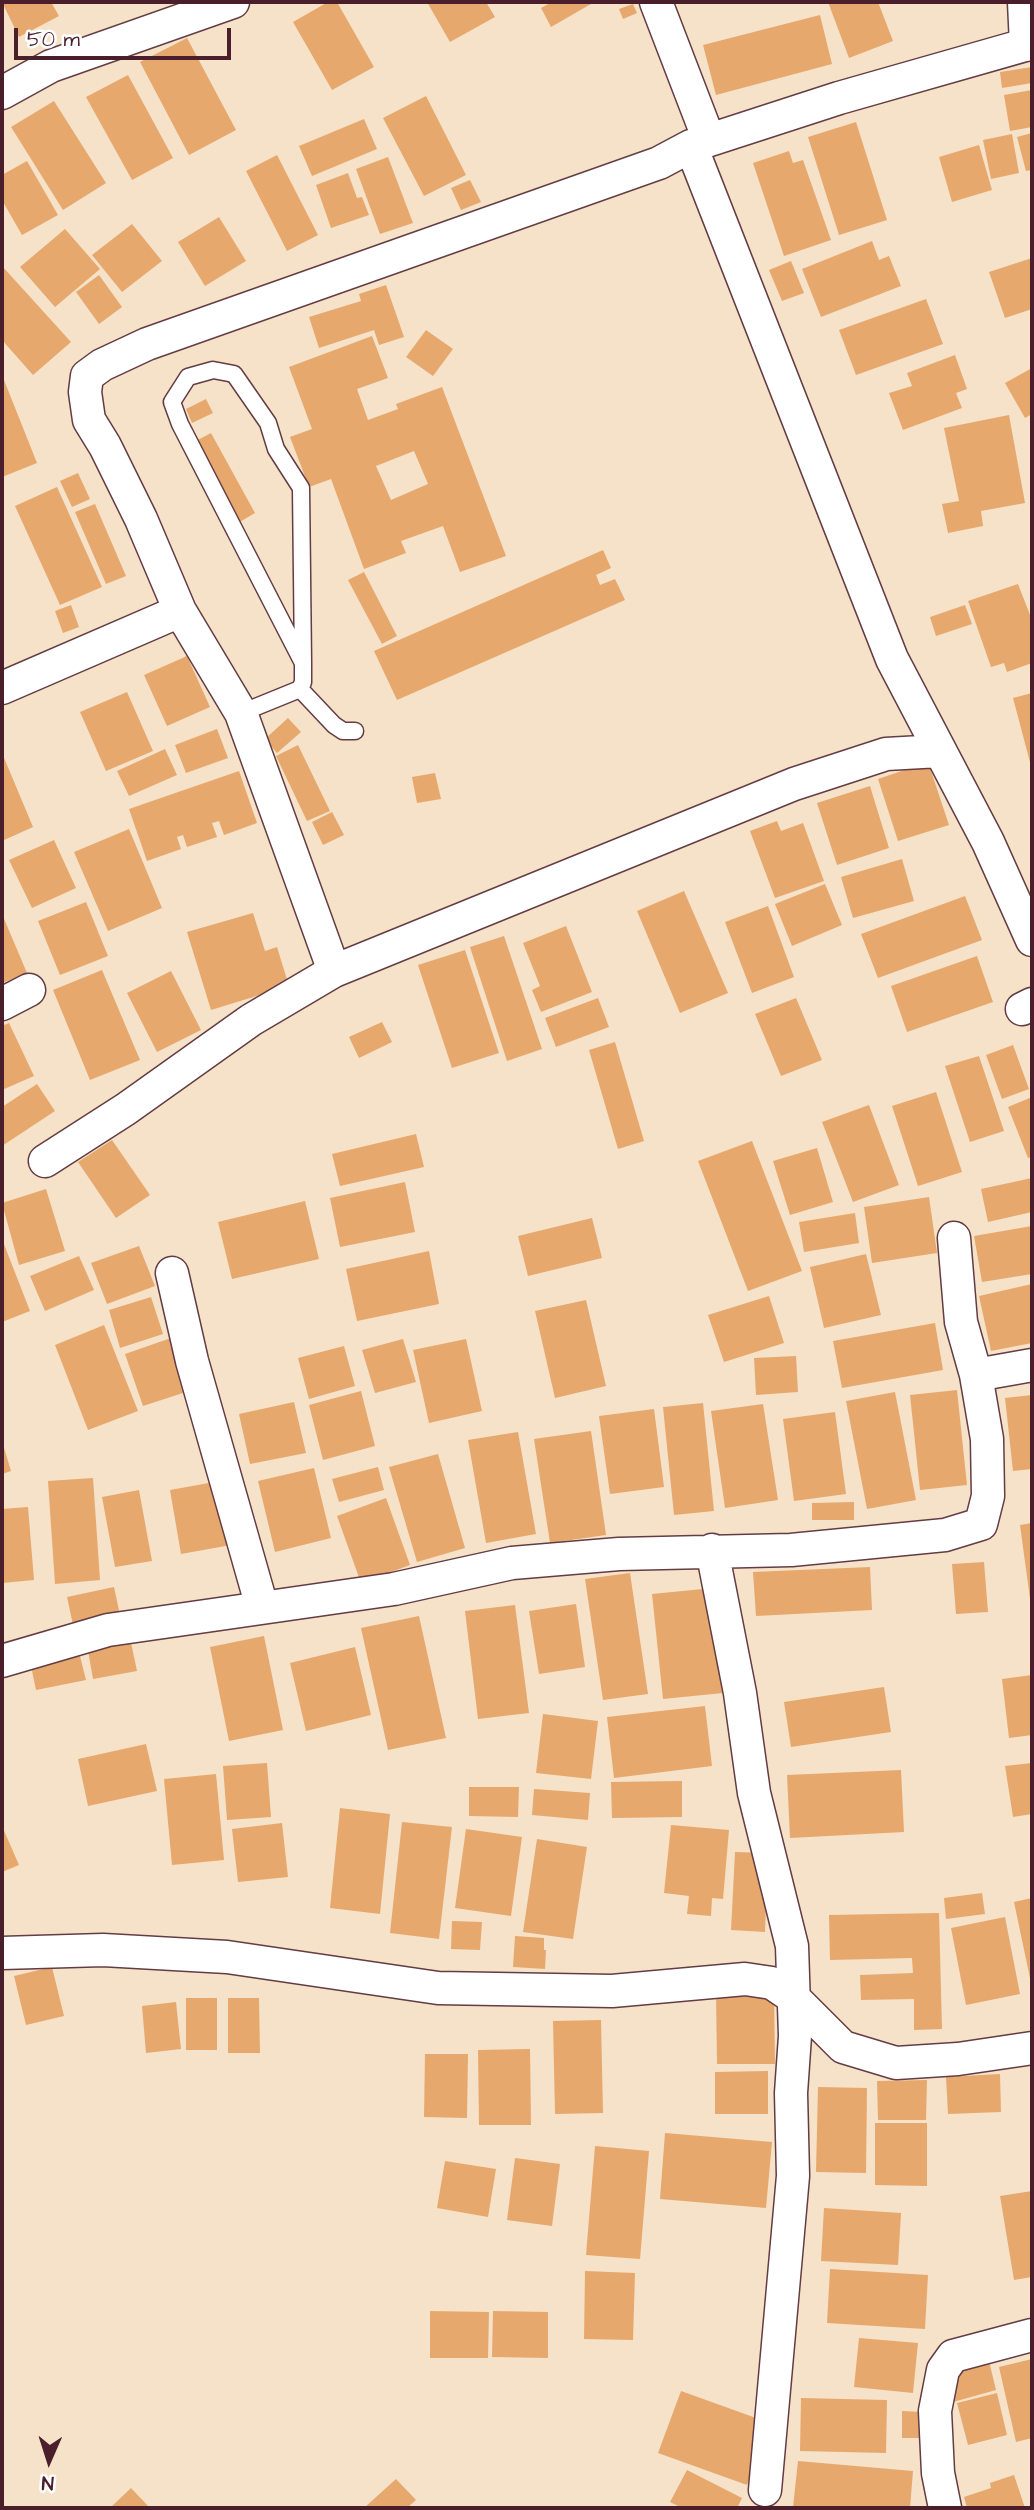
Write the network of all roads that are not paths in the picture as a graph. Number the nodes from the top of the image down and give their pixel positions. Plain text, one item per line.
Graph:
1 (233, 2) edge
2 (656, 2) edge
3 (1024, 2) edge
4 (1029, 44) edge
5 (2, 93) edge
6 (700, 143) junction
7 (180, 611) junction
8 (303, 663) junction
9 (2, 688) edge
10 (300, 689) junction
11 (241, 713) junction
12 (355, 731) dead end
13 (940, 751) junction
14 (1032, 940) edge
15 (334, 971) junction
16 (45, 1161) dead end
17 (954, 1238) dead end
18 (172, 1273) dead end
19 (1032, 1365) edge
20 (976, 1375) junction
21 (712, 1550) junction
22 (262, 1607) junction
23 (2, 1661) edge
24 (2, 1953) edge
25 (794, 1997) junction
26 (1032, 2048) edge
27 (1032, 2335) edge
28 (765, 2490) dead end
29 (944, 2508) edge

1 - 5 street
2 - 6 street
3 - 4 street
4 - 6 street
6 - 7 street
6 - 13 street
7 - 9 street
7 - 11 street
8 - 8 lane
8 - 10 lane
10 - 11 lane
10 - 12 lane
11 - 15 street
13 - 14 street
13 - 15 street
15 - 16 street
17 - 20 street
18 - 22 street
19 - 20 street
20 - 21 street
21 - 22 street
21 - 25 street
22 - 23 street
24 - 25 street
25 - 26 street
25 - 28 street
27 - 29 street

